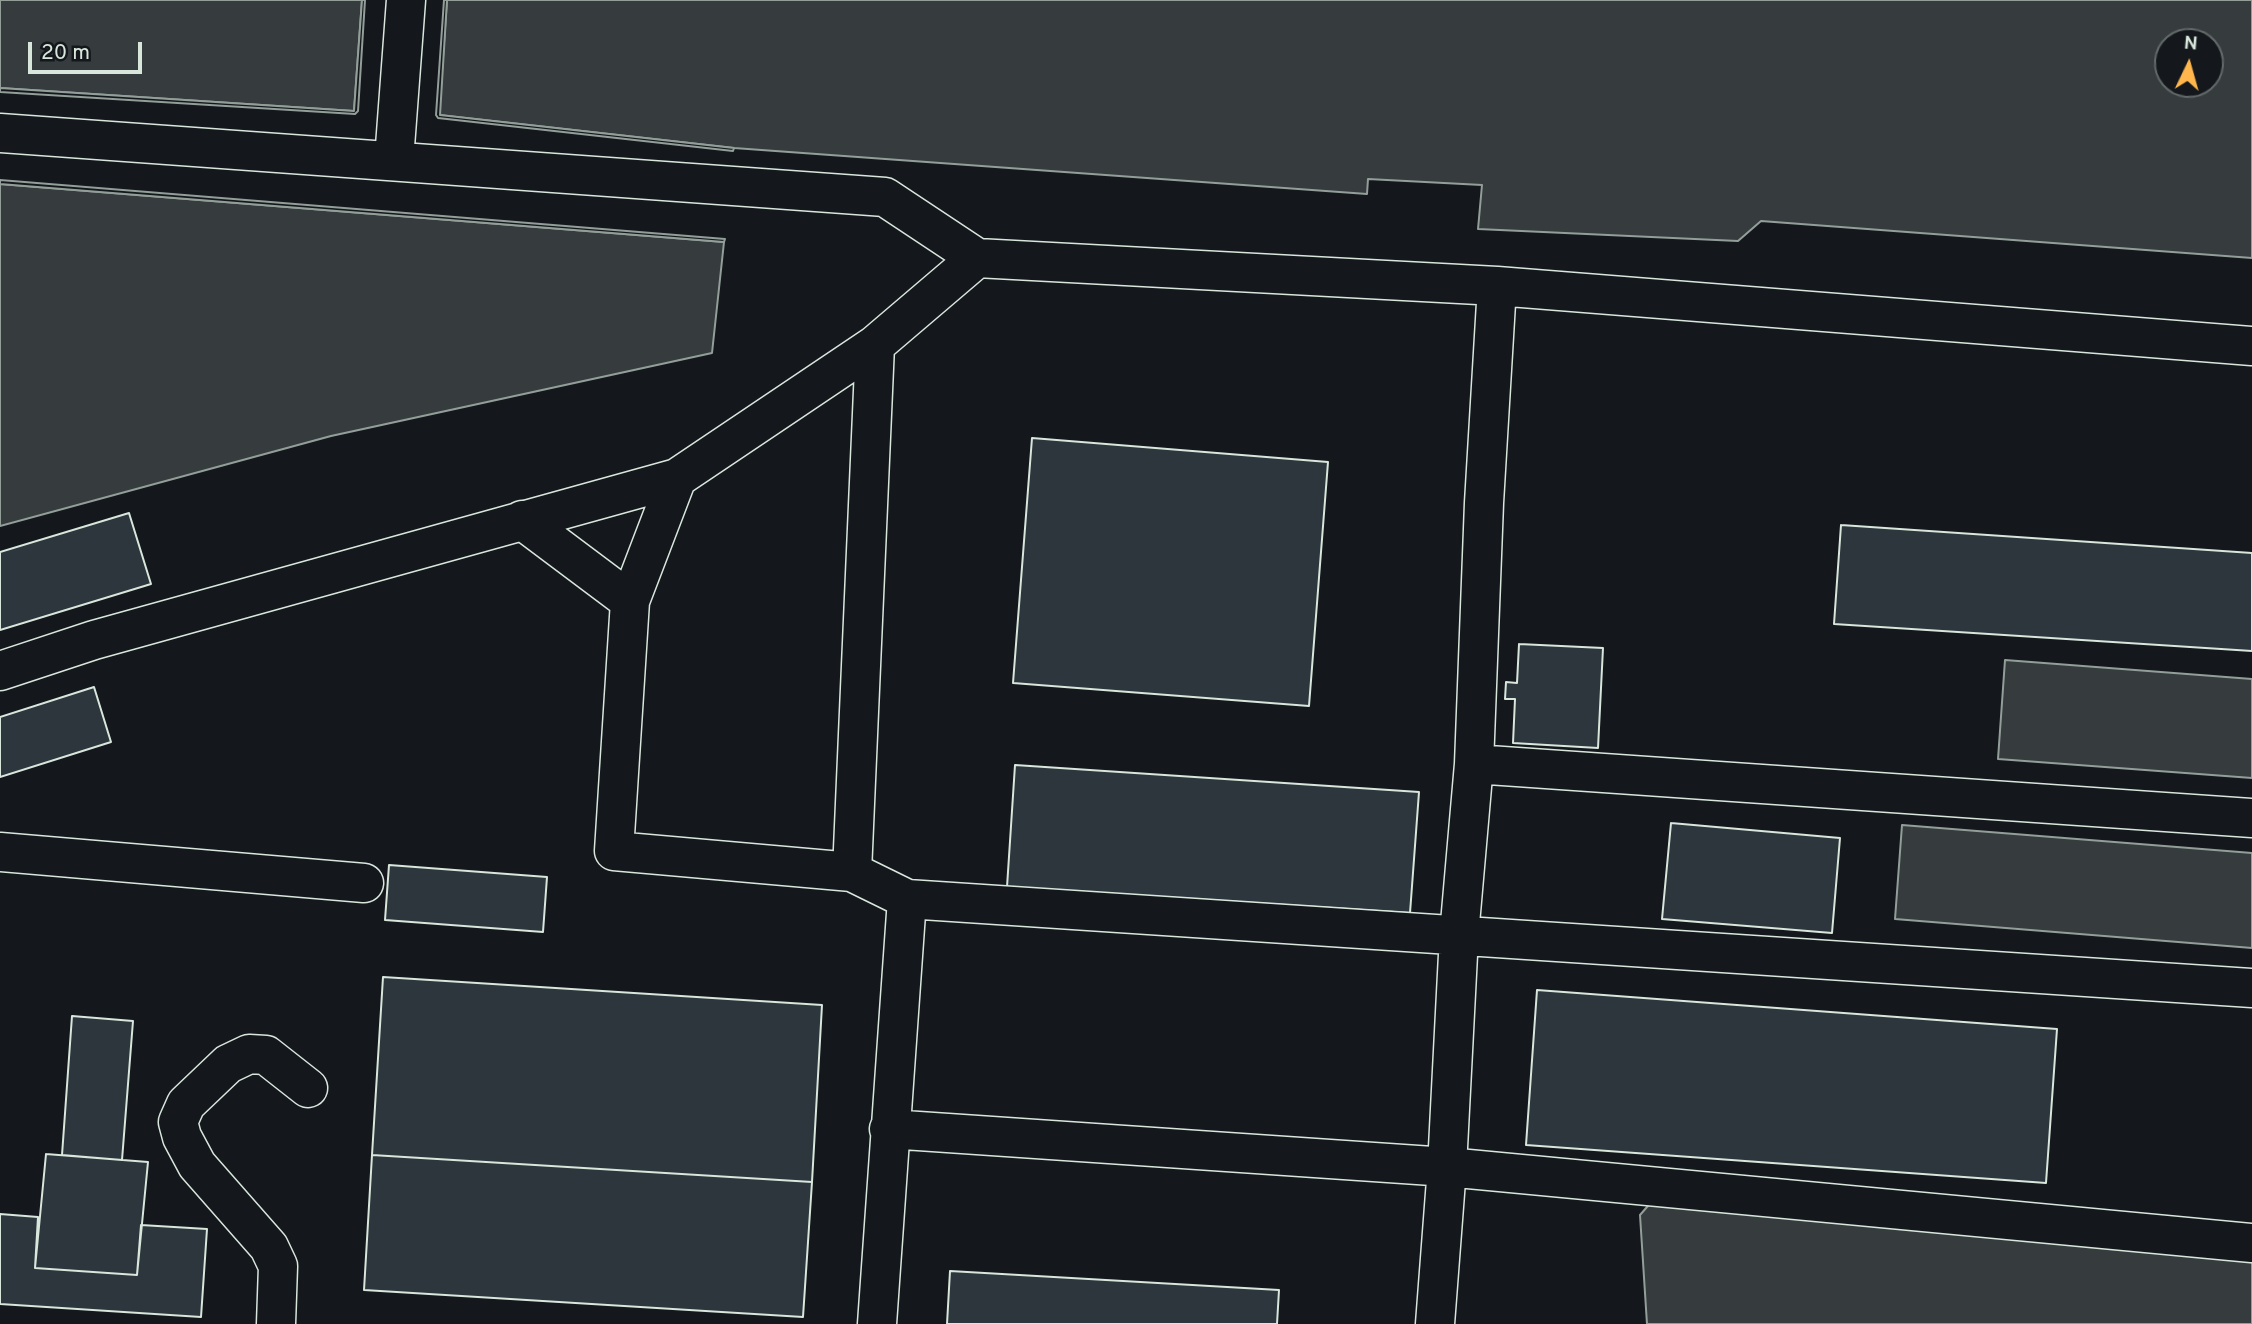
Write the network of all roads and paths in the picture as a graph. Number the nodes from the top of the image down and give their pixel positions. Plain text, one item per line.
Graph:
1 (406, 0) edge
2 (0, 132) edge
3 (394, 160) junction
4 (977, 258) junction
5 (1497, 286) junction
6 (875, 345) junction
7 (2252, 346) edge
8 (677, 478) junction
9 (522, 520) junction
10 (630, 600) junction
11 (0, 671) edge
12 (1474, 764) junction
13 (2252, 818) edge
14 (0, 852) edge
15 (852, 872) junction
16 (364, 883) dead end
17 (907, 899) junction
18 (1459, 936) junction
19 (2252, 988) edge
20 (308, 1088) dead end
21 (889, 1129) junction
22 (1447, 1167) junction
23 (2252, 1243) edge
24 (278, 1324) edge
25 (877, 1324) edge
26 (1435, 1324) edge

1 - 3 lane
2 - 3 lane
3 - 4 lane
4 - 5 lane
4 - 6 lane
5 - 7 lane
5 - 12 lane
6 - 8 lane
6 - 15 lane
8 - 9 lane
8 - 10 lane
9 - 10 lane
9 - 11 lane
10 - 15 lane
12 - 13 lane
12 - 18 lane
14 - 16 lane
15 - 17 lane
17 - 18 lane
17 - 21 lane
18 - 19 lane
18 - 22 lane
20 - 24 lane
21 - 22 lane
21 - 25 lane
22 - 23 lane
22 - 26 lane

